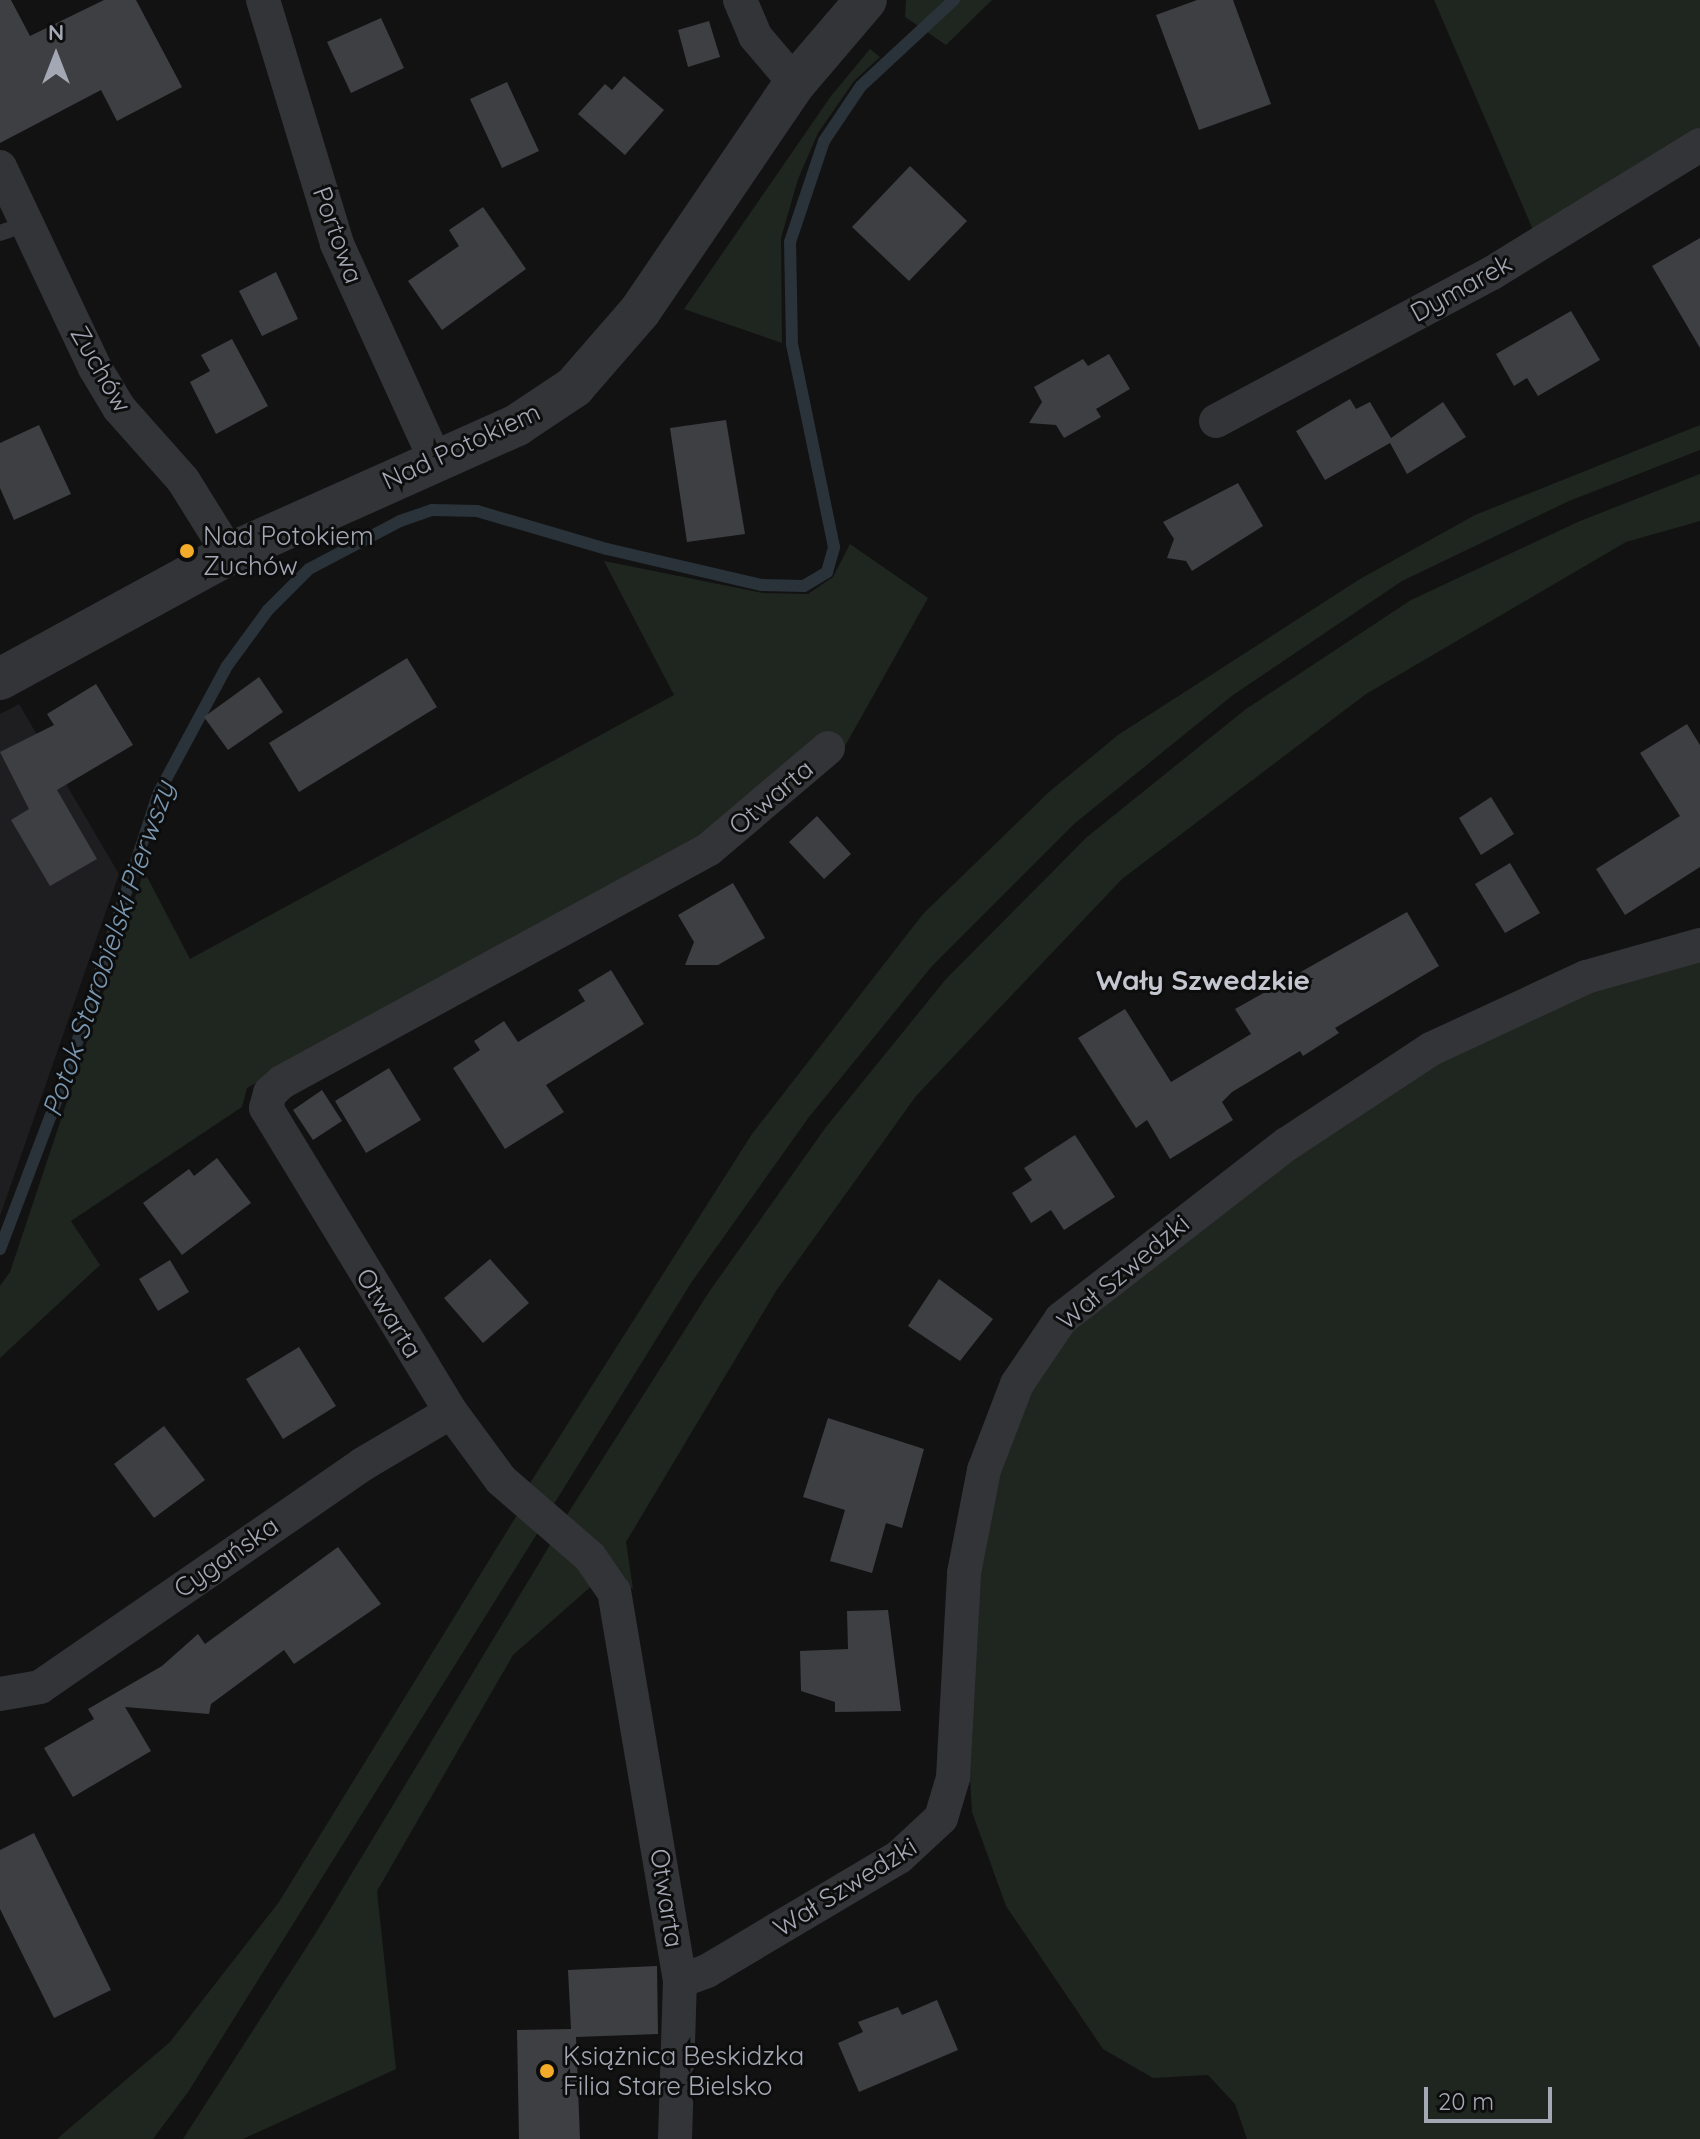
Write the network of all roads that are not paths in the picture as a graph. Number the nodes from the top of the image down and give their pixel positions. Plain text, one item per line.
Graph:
1 (263, 0) edge
2 (740, 0) edge
3 (866, 0) edge
4 (795, 83) junction
5 (1700, 145) edge
6 (0, 167) edge
7 (15, 228) edge
8 (1216, 421) dead end
9 (436, 461) junction
10 (229, 554) junction
11 (0, 679) edge
12 (828, 748) dead end
13 (1700, 945) edge
14 (451, 1412) junction
15 (0, 1694) edge
16 (680, 1981) junction
17 (675, 2139) edge

1 - 9 street, Portowa
2 - 4 street
3 - 4 street, Nad Potokiem
4 - 9 street, Nad Potokiem
5 - 8 street, Dymarek
6 - 7 street, Zuchów
7 - 10 street, Zuchów
9 - 10 street, Nad Potokiem
10 - 11 street, Nad Potokiem
12 - 14 street, Otwarta
13 - 16 street, Wał Szwedzki
14 - 15 street, Cygańska
14 - 16 street, Otwarta
16 - 17 street, Otwarta

